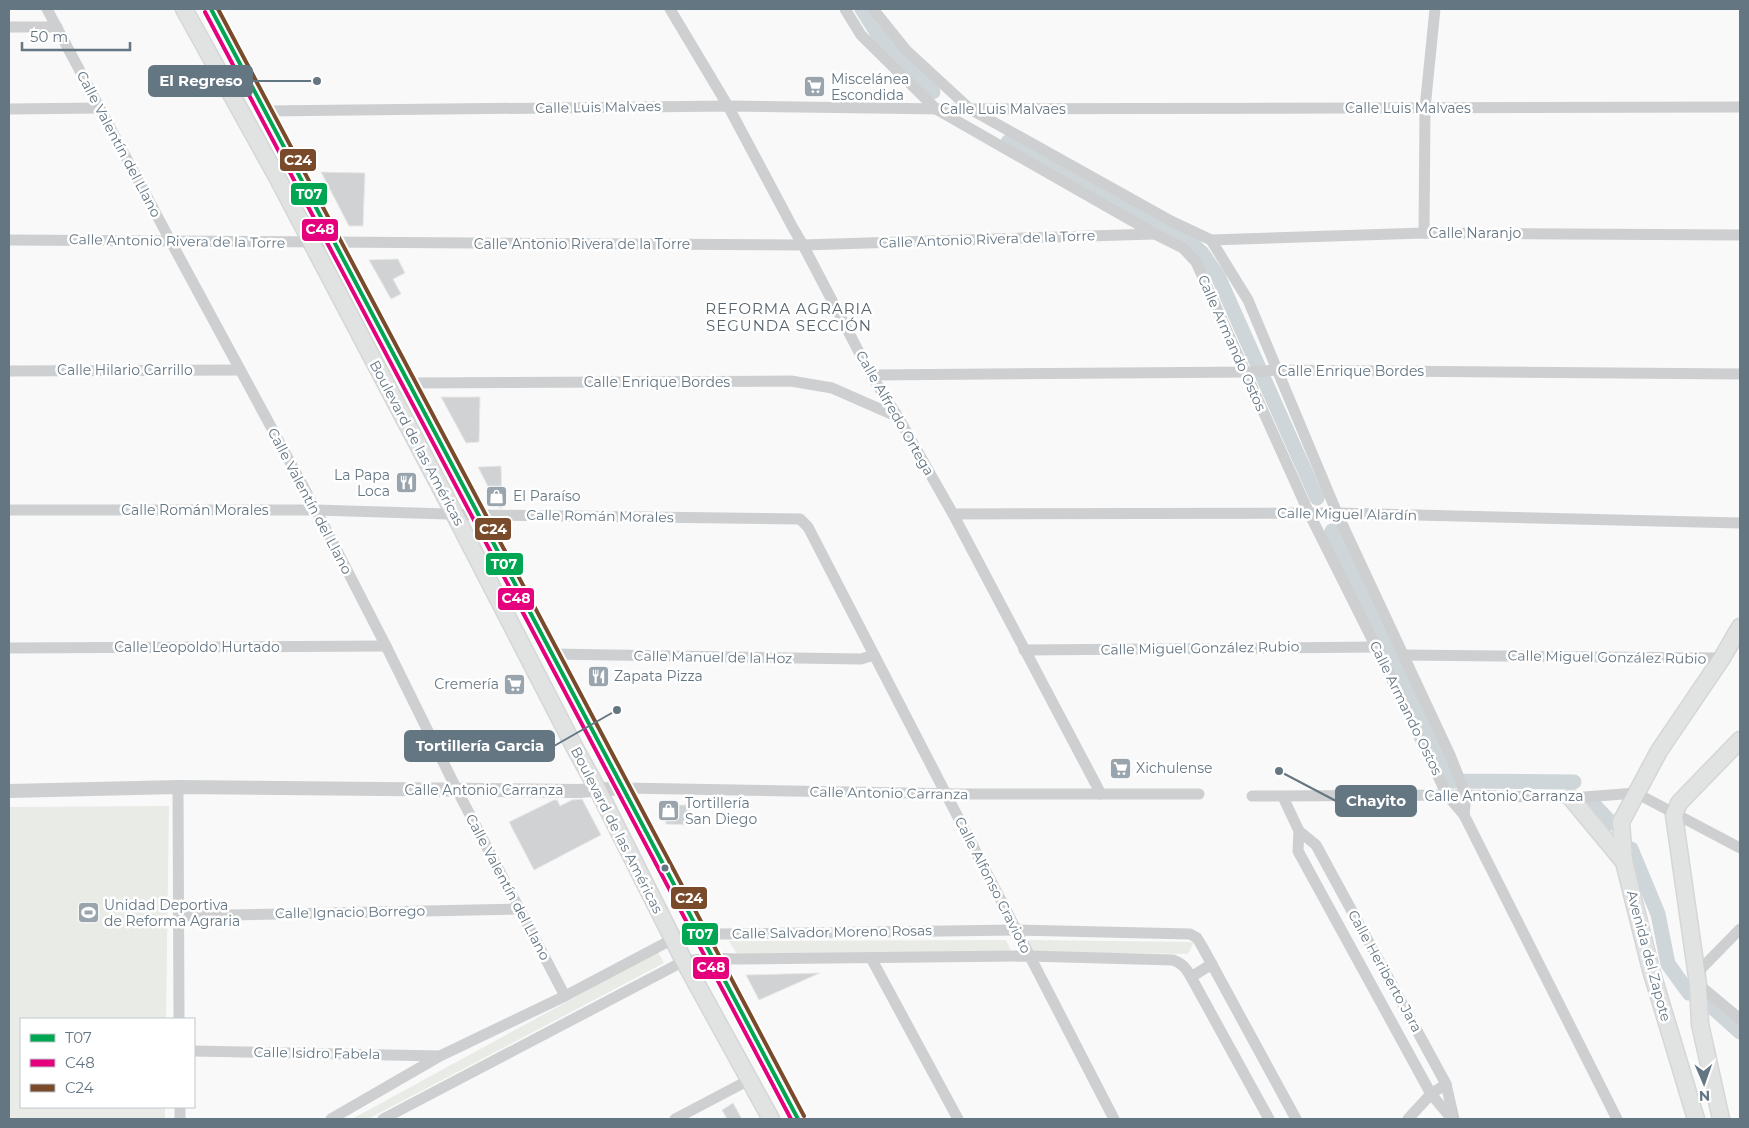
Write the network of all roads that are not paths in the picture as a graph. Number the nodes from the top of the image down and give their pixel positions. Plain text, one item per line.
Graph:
1 (47, 9) edge
2 (184, 9) edge
3 (211, 9) edge
4 (670, 9) edge
5 (845, 9) edge
6 (873, 9) edge
7 (1435, 9) edge
8 (9, 27) edge
9 (57, 27) junction
10 (728, 106) junction
11 (1740, 107) edge
12 (100, 108) junction
13 (1426, 108) junction
14 (9, 109) edge
15 (936, 109) junction
16 (970, 109) junction
17 (265, 111) junction
18 (1018, 135) junction
19 (1010, 151) junction
20 (1424, 233) junction
21 (1155, 234) junction
22 (1740, 235) edge
23 (9, 240) edge
24 (170, 240) junction
25 (1211, 240) junction
26 (311, 242) junction
27 (334, 242) junction
28 (803, 245) junction
29 (240, 370) junction
30 (1277, 370) junction
31 (9, 371) edge
32 (1244, 372) junction
33 (1740, 374) edge
34 (871, 375) junction
35 (409, 383) junction
36 (898, 417) junction
37 (9, 510) edge
38 (316, 510) junction
39 (1309, 513) junction
40 (1337, 513) junction
41 (455, 514) junction
42 (954, 514) junction
43 (480, 515) junction
44 (800, 519) joint
45 (1740, 523) edge
46 (1740, 627) edge
47 (386, 646) junction
48 (1376, 647) junction
49 (9, 648) edge
50 (1024, 650) junction
51 (552, 654) junction
52 (874, 655) junction
53 (1402, 655) junction
54 (1722, 658) junction
55 (1740, 740) edge
56 (178, 787) junction
57 (624, 788) junction
58 (457, 790) junction
59 (598, 790) junction
60 (9, 791) edge
61 (1636, 793) junction
62 (945, 794) junction
63 (1101, 794) junction
64 (1199, 794) dead end
65 (1448, 795) junction
66 (1466, 795) junction
67 (1252, 796) dead end
68 (1283, 797) junction
69 (1571, 798) junction
70 (1674, 814) junction
71 (1464, 815) junction
72 (1299, 831) junction
73 (1740, 848) edge
74 (1624, 862) junction
75 (520, 909) junction
76 (180, 916) junction
77 (1740, 929) edge
78 (1016, 930) junction
79 (700, 936) junction
80 (673, 939) junction
81 (1029, 956) junction
82 (712, 958) junction
83 (871, 958) junction
84 (684, 961) junction
85 (1212, 964) junction
86 (1191, 977) junction
87 (1697, 979) junction
88 (565, 996) junction
89 (179, 1018) edge
90 (1740, 1019) edge
91 (195, 1051) edge
92 (440, 1056) junction
93 (749, 1080) junction
94 (1446, 1084) junction
95 (1431, 1094) junction
96 (331, 1119) edge
97 (383, 1119) edge
98 (675, 1119) edge
99 (772, 1119) edge
100 (798, 1119) edge
101 (958, 1119) edge
102 (1114, 1119) edge
103 (1269, 1119) edge
104 (1296, 1119) edge
105 (1408, 1119) edge
106 (1453, 1119) edge
107 (1617, 1119) edge
108 (1696, 1119) edge
109 (1721, 1119) edge

1 - 9 street, Calle Valentín del Llano
2 - 26 main road, Boulevard de las Américas
3 - 17 main road, Boulevard de las Américas
4 - 10 street, Calle Alfredo Ortega
5 - 15 street, Calle Armando Ostos
6 - 16 street
7 - 13 street
8 - 9 street
9 - 12 street, Calle Valentín del Llano
10 - 15 street, Calle Luis Malvaes
10 - 17 street, Calle Luis Malvaes
10 - 28 street, Calle Alfredo Ortega
11 - 13 street, Calle Luis Malvaes
12 - 14 street
12 - 24 street, Calle Valentín del Llano
13 - 16 street, Calle Luis Malvaes
13 - 20 street
15 - 16 street, Calle Luis Malvaes
15 - 19 street, Calle Armando Ostos
16 - 18 street
17 - 27 main road, Boulevard de las Américas
18 - 19 street
18 - 25 street
19 - 21 street, Calle Armando Ostos
20 - 22 street, Calle Naranjo
20 - 25 street, Calle Naranjo
21 - 28 street, Calle Antonio Rivera de la Torre
21 - 32 street, Calle Armando Ostos
23 - 24 street, Calle Antonio Rivera de la Torre
24 - 26 street, Calle Antonio Rivera de la Torre
24 - 29 street, Calle Valentín del Llano
25 - 30 street, Calle Armando Ostos
26 - 27 street, Calle Antonio Rivera de la Torre
26 - 41 main road, Boulevard de las Américas
27 - 28 street, Calle Antonio Rivera de la Torre
27 - 35 main road, Boulevard de las Américas
28 - 34 street, Calle Alfredo Ortega
29 - 31 street, Calle Hilario Carrillo
29 - 38 street, Calle Valentín del Llano
30 - 32 street, Calle Enrique Bordes
30 - 33 street, Calle Enrique Bordes
30 - 40 street, Calle Armando Ostos
32 - 34 street, Calle Enrique Bordes
32 - 39 street, Calle Armando Ostos
34 - 36 street, Calle Alfredo Ortega
35 - 36 street, Calle Enrique Bordes
35 - 43 main road, Boulevard de las Américas
36 - 42 street, Calle Alfredo Ortega
37 - 38 street, Calle Román Morales
38 - 41 street, Calle Román Morales
38 - 47 street, Calle Valentín del Llano
39 - 40 street, Calle Miguel Alardín
39 - 42 street, Calle Miguel Alardín
39 - 48 street, Calle Armando Ostos
40 - 45 street, Calle Miguel Alardín
40 - 53 street, Calle Armando Ostos
41 - 43 street, Calle Román Morales
41 - 59 main road, Boulevard de las Américas
42 - 50 street, Calle Alfredo Ortega
43 - 44 street, Calle Román Morales
43 - 51 main road, Boulevard de las Américas
44 - 52 street, Calle Alfonso Cravioto
46 - 54 main road, Avenida del Zapote
47 - 49 street, Calle Leopoldo Hurtado
47 - 58 street, Calle Valentín del Llano
48 - 50 street, Calle Miguel González Rubio
48 - 65 street, Calle Armando Ostos
50 - 63 street, Calle Alfredo Ortega
51 - 52 street, Calle Manuel de la Hoz
51 - 57 main road, Boulevard de las Américas
52 - 62 street, Calle Alfonso Cravioto
53 - 54 street, Calle Miguel González Rubio
53 - 66 street, Calle Armando Ostos
54 - 61 main road, Avenida del Zapote
55 - 70 main road
56 - 58 street, Calle Antonio Carranza
56 - 60 street, Calle Antonio Carranza
56 - 76 street
57 - 59 street, Calle Antonio Carranza
57 - 62 street, Calle Antonio Carranza
57 - 79 main road, Boulevard de las Américas
58 - 59 street, Calle Antonio Carranza
58 - 75 street, Calle Valentín del Llano
59 - 80 main road, Boulevard de las Américas
61 - 69 street, Calle Antonio Carranza
61 - 70 street
61 - 74 main road, Avenida del Zapote
62 - 63 street, Calle Antonio Carranza
62 - 78 street, Calle Alfonso Cravioto
63 - 64 street, Calle Antonio Carranza
65 - 66 street, Calle Antonio Carranza
65 - 68 street, Calle Antonio Carranza
65 - 71 street, Calle Armando Ostos
66 - 69 street, Calle Antonio Carranza
66 - 71 street, Calle Armando Ostos
67 - 68 street, Calle Antonio Carranza
68 - 72 street, Calle Heriberto Jara
69 - 74 main road
70 - 73 street
70 - 87 main road
71 - 107 street, Calle Armando Ostos
72 - 94 street, Calle Heriberto Jara
72 - 95 street, Calle Heriberto Jara
74 - 108 main road, Avenida del Zapote
75 - 76 street, Calle Ignacio Borrego
75 - 88 street, Calle Valentín del Llano
76 - 89 street
77 - 87 street
78 - 79 street, Calle Salvador Moreno Rosas
78 - 81 street, Calle Alfonso Cravioto
78 - 85 street, Calle Salvador Moreno Rosas
79 - 80 street, Calle Salvador Moreno Rosas
79 - 82 main road, Boulevard de las Américas
80 - 84 main road, Boulevard de las Américas
80 - 88 street, Calle Salvador Moreno Rosas
81 - 83 street, Calle Salvador Moreno Rosas
81 - 86 street, Calle Salvador Moreno Rosas
81 - 102 street, Calle Alfonso Cravioto
82 - 83 street, Calle Salvador Moreno Rosas
82 - 84 street, Calle Salvador Moreno Rosas
82 - 100 main road, Boulevard de las Américas
83 - 101 street
84 - 93 main road, Boulevard de las Américas
84 - 97 street, Calle Salvador Moreno Rosas
85 - 86 street
85 - 104 street, Calle Salvador Moreno Rosas
86 - 103 street, Calle Salvador Moreno Rosas
87 - 90 street
87 - 109 main road
88 - 92 street, Calle Salvador Moreno Rosas
91 - 92 street, Calle Isidro Fabela
92 - 96 street, Calle Salvador Moreno Rosas
93 - 98 street
93 - 99 main road, Boulevard de las Américas
94 - 95 street
94 - 106 street, Calle Heriberto Jara
95 - 105 street
95 - 106 street, Calle Heriberto Jara

